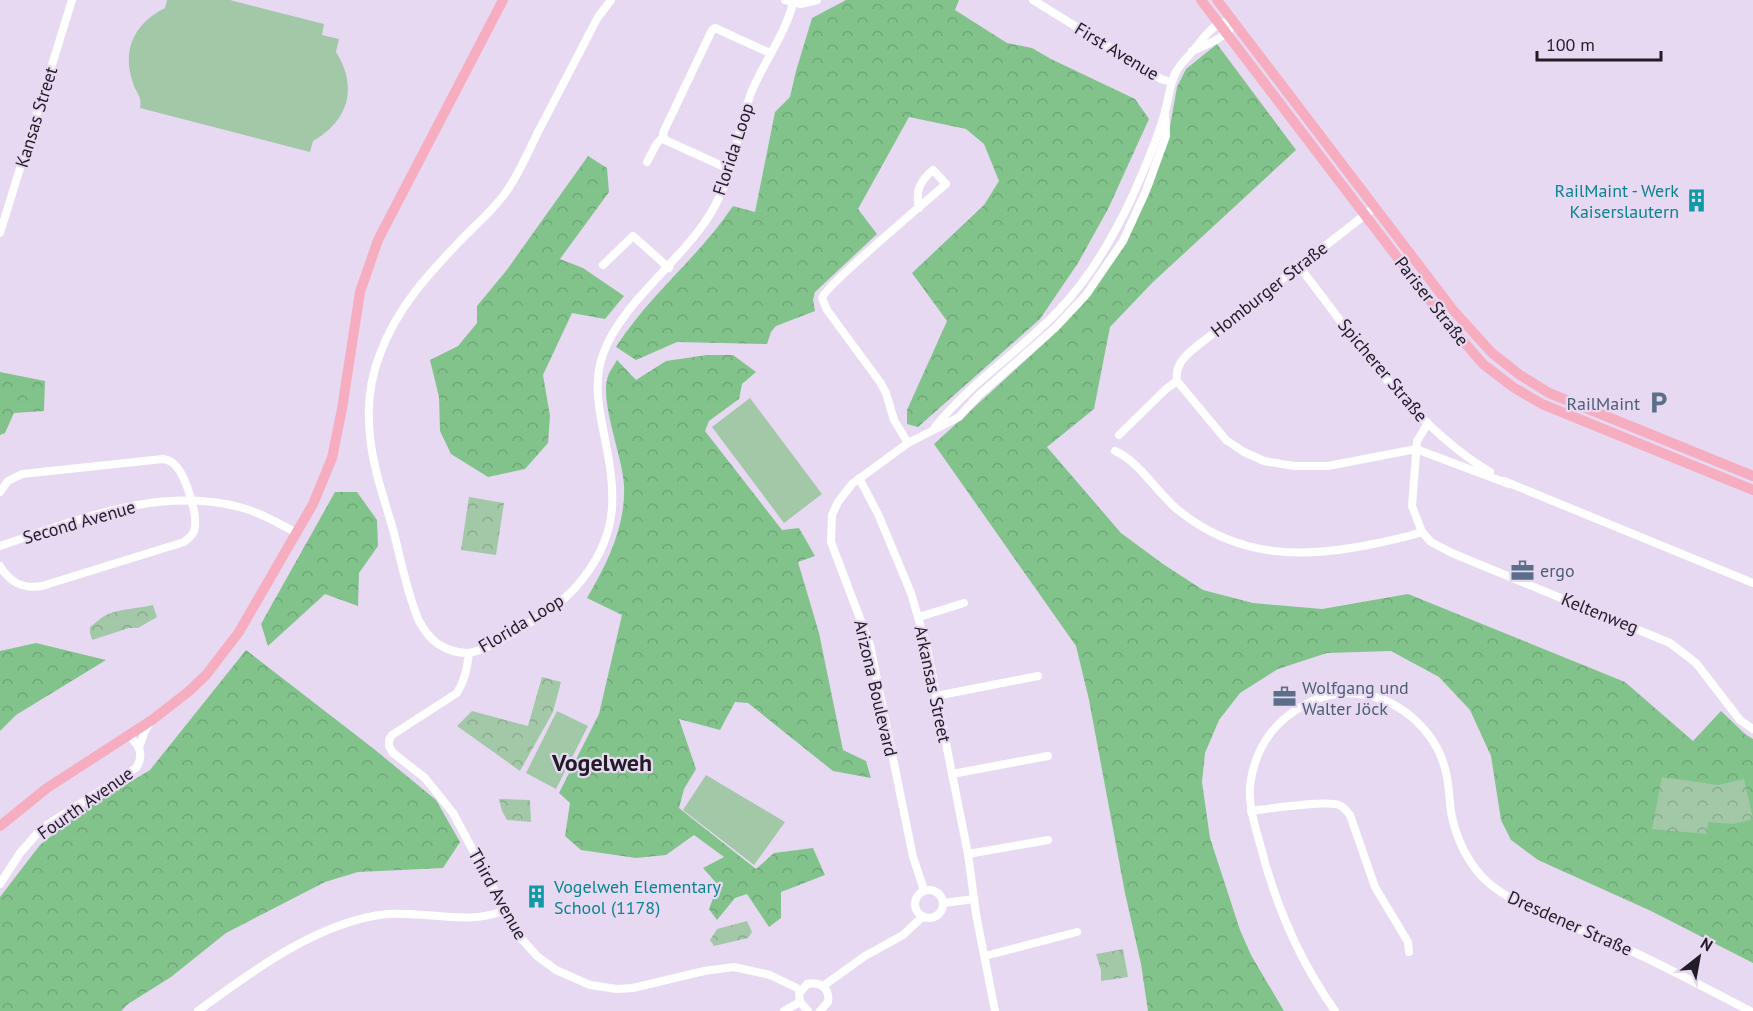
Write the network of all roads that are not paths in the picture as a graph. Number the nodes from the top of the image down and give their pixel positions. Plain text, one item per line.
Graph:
1 (72, 0) edge
2 (503, 0) edge
3 (611, 0) edge
4 (817, 0) edge
5 (1034, 0) edge
6 (1201, 0) edge
7 (1217, 0) edge
8 (789, 2) edge
9 (1235, 22) junction
10 (1223, 28) junction
11 (770, 53) junction
12 (1171, 82) junction
13 (1166, 111) junction
14 (663, 137) junction
15 (648, 162) dead end
16 (729, 169) junction
17 (1375, 207) junction
18 (919, 208) dead end
19 (1365, 214) junction
20 (0, 233) edge
21 (1097, 260) junction
22 (603, 265) dead end
23 (1298, 265) junction
24 (669, 267) junction
25 (1103, 271) junction
26 (1177, 381) junction
27 (1428, 423) junction
28 (933, 430) junction
29 (1119, 435) dead end
30 (908, 443) junction
31 (1416, 449) junction
32 (1115, 451) dead end
33 (1753, 476) edge
34 (859, 478) junction
35 (1509, 484) junction
36 (1753, 490) edge
37 (0, 492) edge
38 (191, 501) junction
39 (1422, 532) junction
40 (297, 533) junction
41 (0, 546) edge
42 (0, 566) edge
43 (1753, 583) edge
44 (964, 603) dead end
45 (918, 617) junction
46 (469, 653) junction
47 (1038, 676) dead end
48 (936, 696) junction
49 (152, 720) junction
50 (1753, 729) edge
51 (129, 735) junction
52 (139, 748) junction
53 (1048, 756) dead end
54 (952, 774) junction
55 (1251, 811) junction
56 (0, 826) edge
57 (1048, 840) dead end
58 (968, 854) junction
59 (0, 884) edge
60 (924, 890) junction
61 (974, 899) junction
62 (944, 903) junction
63 (505, 910) junction
64 (922, 917) junction
65 (1077, 932) dead end
66 (1409, 952) dead end
67 (985, 956) junction
68 (823, 986) junction
69 (801, 990) junction
70 (800, 1002) junction
71 (822, 1010) edge
72 (198, 1011) edge
73 (784, 1011) edge
74 (808, 1011) edge
75 (995, 1011) edge
76 (1335, 1011) edge
77 (1750, 1011) edge

1 - 20 street, Kansas Street
2 - 40 main road
3 - 46 street, Florida Loop
4 - 8 street
5 - 12 street, First Avenue
6 - 10 main road, Pariser Straße
7 - 9 main road, Pariser Straße
8 - 11 street, Florida Loop
9 - 10 street, Arizona Boulevard
9 - 17 main road, Pariser Straße
10 - 12 street, Arizona Boulevard
10 - 19 main road, Pariser Straße
11 - 14 street
11 - 16 street, Florida Loop
12 - 13 street, Arizona Boulevard
13 - 21 street, Arizona Boulevard
13 - 25 street, Arizona Boulevard
14 - 15 street
14 - 16 street
16 - 24 street, Florida Loop
17 - 19 street, Homburger Straße
17 - 33 main road, Pariser Straße
18 - 30 street
19 - 23 street, Homburger Straße
19 - 36 main road, Pariser Straße
21 - 25 street
21 - 28 street, Arizona Boulevard
22 - 24 street
23 - 26 street, Homburger Straße
23 - 27 street, Spicherer Straße
24 - 46 street, Florida Loop
25 - 28 street, Arizona Boulevard
26 - 29 street, Homburger Straße
26 - 31 street
27 - 31 street
27 - 35 street, Spicherer Straße
28 - 30 street, Arizona Boulevard
30 - 34 street, Arizona Boulevard
31 - 35 street, Spicherer Straße
31 - 39 street
32 - 39 street
34 - 45 street, Arkansas Street
34 - 60 street, Arizona Boulevard
35 - 43 street, Spicherer Straße
37 - 38 street
38 - 40 street, Second Avenue
38 - 41 street, Second Avenue
38 - 42 street
39 - 50 street, Keltenweg
40 - 49 main road
44 - 45 street
45 - 48 street, Arkansas Street
46 - 63 street, Third Avenue
47 - 48 street
48 - 54 street, Arkansas Street
49 - 51 main road
49 - 52 street, Fourth Avenue
51 - 52 street, Fourth Avenue
51 - 56 main road
52 - 59 street, Fourth Avenue
53 - 54 street
54 - 58 street, Arkansas Street
55 - 66 street
55 - 76 street, Dresdener Straße
55 - 77 street, Dresdener Straße
57 - 58 street
58 - 61 street, Arkansas Street
60 - 62 street
60 - 64 street
61 - 62 street
61 - 67 street, Arkansas Street
62 - 64 street
63 - 69 street, Third Avenue
63 - 72 street
64 - 68 street
65 - 67 street
67 - 75 street, Arkansas Street
68 - 69 street
68 - 71 street
69 - 70 street
70 - 73 street
70 - 74 street

